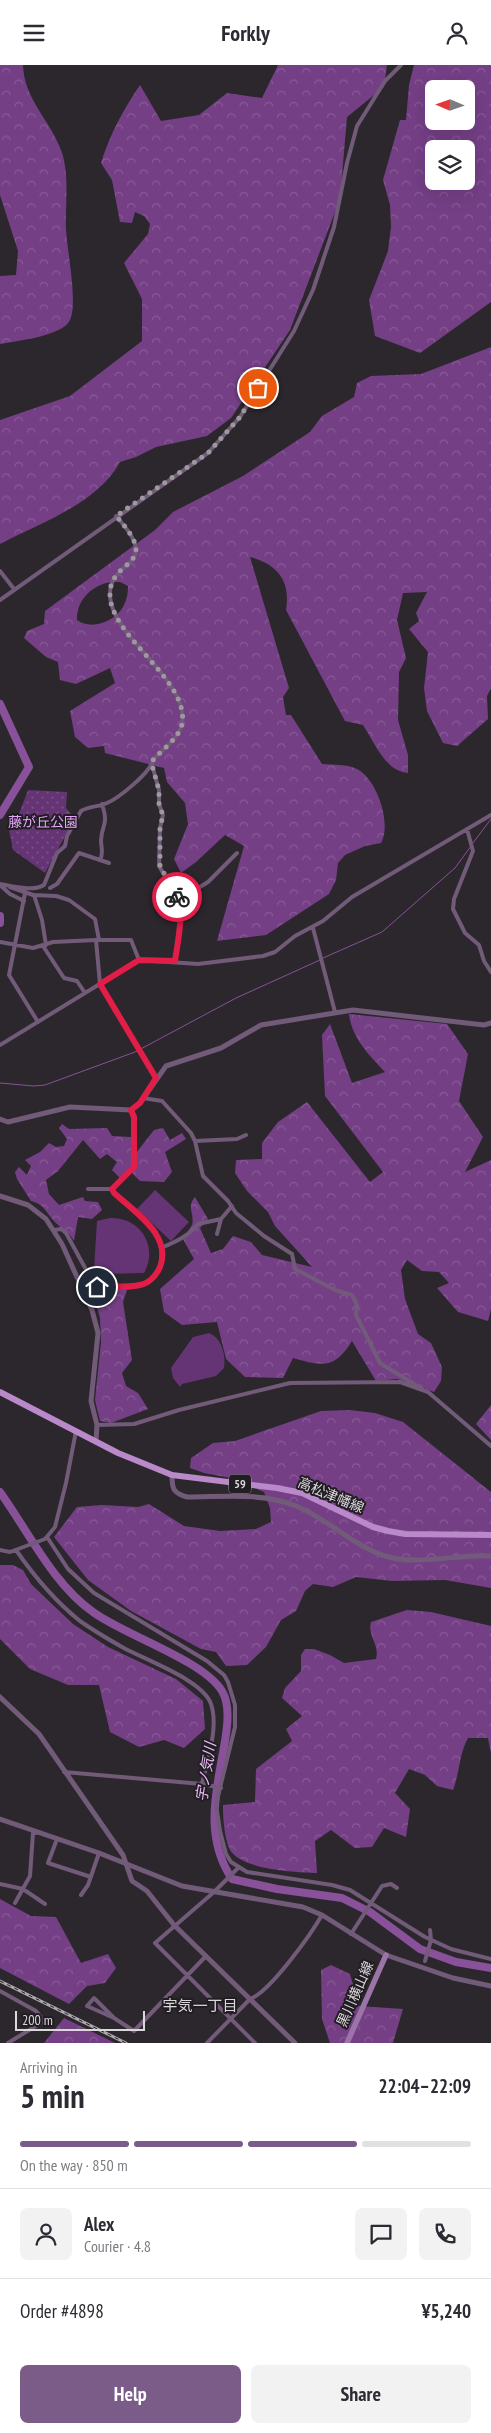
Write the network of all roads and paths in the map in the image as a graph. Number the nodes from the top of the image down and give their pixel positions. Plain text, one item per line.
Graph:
1 (401, 65) edge
2 (116, 516) junction
3 (0, 571) edge
4 (14, 589) junction
5 (0, 600) edge
6 (152, 765) junction
7 (102, 805) junction
8 (491, 815) edge
9 (467, 829) junction
10 (237, 853) dead end
11 (100, 860) junction
12 (109, 863) dead end
13 (2, 885) edge
14 (44, 885) junction
15 (50, 888) junction
16 (25, 893) junction
17 (34, 895) junction
18 (51, 896) junction
19 (179, 900) junction
20 (24, 901) junction
21 (313, 928) junction
22 (0, 942) edge
23 (15, 945) junction
24 (44, 946) junction
25 (139, 960) junction
26 (175, 961) junction
27 (491, 972) edge
28 (100, 984) junction
29 (85, 993) junction
30 (335, 1012) junction
31 (38, 1022) junction
32 (491, 1023) edge
33 (0, 1045) edge
34 (156, 1078) junction
35 (143, 1098) junction
36 (131, 1110) junction
37 (0, 1119) edge
38 (246, 1135) dead end
39 (195, 1141) junction
40 (88, 1189) dead end
41 (112, 1189) junction
42 (0, 1196) edge
43 (232, 1206) junction
44 (221, 1219) junction
45 (54, 1230) junction
46 (217, 1234) dead end
47 (161, 1248) junction
48 (422, 1389) junction
49 (0, 1392) edge
50 (97, 1425) junction
51 (76, 1431) junction
52 (96, 1441) junction
53 (491, 1446) edge
54 (172, 1475) junction
55 (491, 1535) edge
56 (46, 1538) junction
57 (18, 1549) junction
58 (0, 1550) edge
59 (491, 1556) edge
60 (0, 1697) edge
61 (64, 1772) junction
62 (202, 1783) junction
63 (221, 1788) junction
64 (0, 1819) edge
65 (38, 1833) junction
66 (58, 1839) junction
67 (100, 1853) junction
68 (126, 1865) junction
69 (239, 1867) junction
70 (91, 1877) junction
71 (0, 1885) edge
72 (397, 1887) dead end
73 (23, 1889) junction
74 (214, 1893) junction
75 (81, 1895) dead end
76 (15, 1903) dead end
77 (371, 1903) junction
78 (45, 1905) dead end
79 (322, 1915) junction
80 (174, 1925) junction
81 (430, 1930) dead end
82 (350, 1934) junction
83 (431, 1941) junction
84 (386, 1955) junction
85 (206, 1956) junction
86 (491, 1959) edge
87 (425, 1961) dead end
88 (187, 1976) junction
89 (491, 1986) edge
90 (0, 1991) edge
91 (250, 1999) junction
92 (114, 2018) junction
93 (231, 2019) junction
94 (250, 2038) junction
95 (290, 2038) junction
96 (8, 2043) edge
97 (207, 2043) edge
98 (246, 2043) edge
99 (255, 2043) edge
100 (285, 2043) edge
101 (295, 2043) edge
102 (347, 2043) edge

1 - 2 street
2 - 4 street
2 - 6 street
3 - 4 street
4 - 5 street
6 - 7 street
6 - 19 street
7 - 11 street
7 - 14 street
8 - 9 street
9 - 21 street
9 - 27 street
10 - 19 street
11 - 12 street
11 - 15 street
13 - 14 street
13 - 16 street
13 - 20 street
14 - 15 street
15 - 18 street
16 - 17 street
16 - 20 street
17 - 18 street
17 - 24 street
18 - 25 street
19 - 26 street
20 - 23 street
21 - 26 street
21 - 30 street
22 - 23 street
23 - 24 street
23 - 31 street
24 - 28 street
24 - 29 street
25 - 26 street
25 - 28 street
28 - 29 street
28 - 34 street
29 - 31 street
30 - 32 street
30 - 34 street
31 - 33 street
34 - 35 street
35 - 36 street
35 - 39 street
36 - 37 street
36 - 41 street
38 - 39 street
39 - 43 street
40 - 41 street
41 - 47 street
42 - 45 street
43 - 44 street
43 - 48 street
44 - 46 street
44 - 47 street
45 - 47 street
45 - 50 street
48 - 50 street
48 - 53 street
49 - 51 main road, 高松津幡線 / 59
50 - 52 street
51 - 52 main road, 高松津幡線 / 59
51 - 56 street
52 - 54 main road, 高松津幡線 / 59
54 - 55 main road, 高松津幡線 / 59
54 - 59 street
56 - 57 street
56 - 63 street
57 - 58 street
57 - 62 street
60 - 61 street
61 - 62 street
61 - 68 street
62 - 63 street
63 - 69 street
64 - 65 street
65 - 66 street
65 - 73 street
66 - 67 street
66 - 70 street
67 - 68 street
67 - 70 street
68 - 74 street
68 - 80 street
69 - 74 street
69 - 77 street
70 - 75 street
71 - 73 street
72 - 77 street
73 - 76 street
73 - 78 street
74 - 79 street
74 - 80 street
77 - 82 street
77 - 83 street
79 - 82 street
79 - 91 street
80 - 85 street
80 - 88 street
81 - 83 street
82 - 84 street
83 - 86 street
83 - 87 street
84 - 89 street
84 - 102 main road, 黒川横山線
85 - 88 street
85 - 91 street
88 - 92 street
88 - 93 street
90 - 96 street
91 - 93 street
91 - 95 street
92 - 92 street
93 - 94 street
93 - 97 street
94 - 98 street
94 - 99 street
95 - 100 street
95 - 101 street

